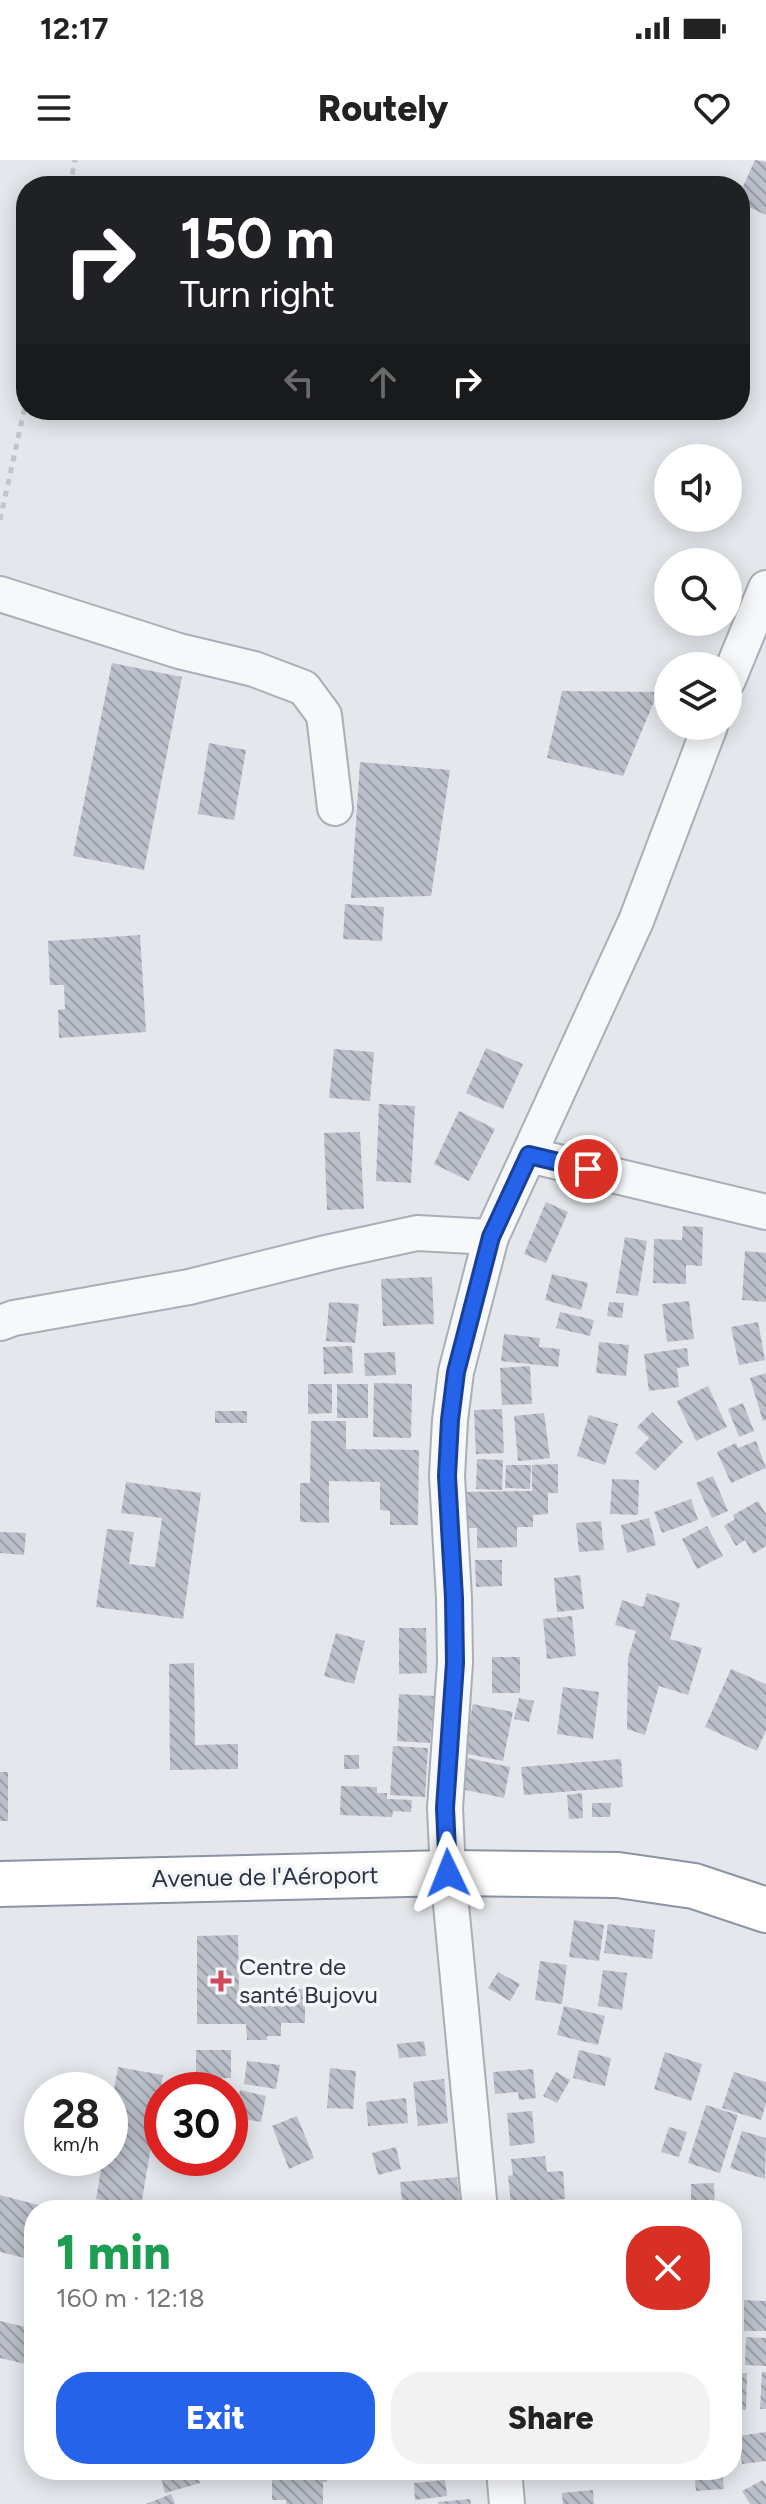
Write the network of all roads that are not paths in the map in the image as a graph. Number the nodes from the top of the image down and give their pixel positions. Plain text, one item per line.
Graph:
1 (766, 588) edge
2 (0, 594) edge
3 (740, 652) edge
4 (705, 740) edge
5 (335, 808) dead end
6 (529, 1155) junction
7 (766, 1212) edge
8 (491, 1237) junction
9 (0, 1323) edge
10 (448, 1873) junction
11 (0, 1884) edge
12 (766, 1910) edge
13 (479, 2200) edge
14 (505, 2480) edge
15 (507, 2504) edge

1 - 3 street
2 - 5 street
4 - 6 street
6 - 7 street
6 - 8 street
8 - 9 street
8 - 10 street
10 - 11 highway, Avenue de l'Aéroport
10 - 12 highway, Avenue de l'Aéroport
10 - 13 street
14 - 15 street

